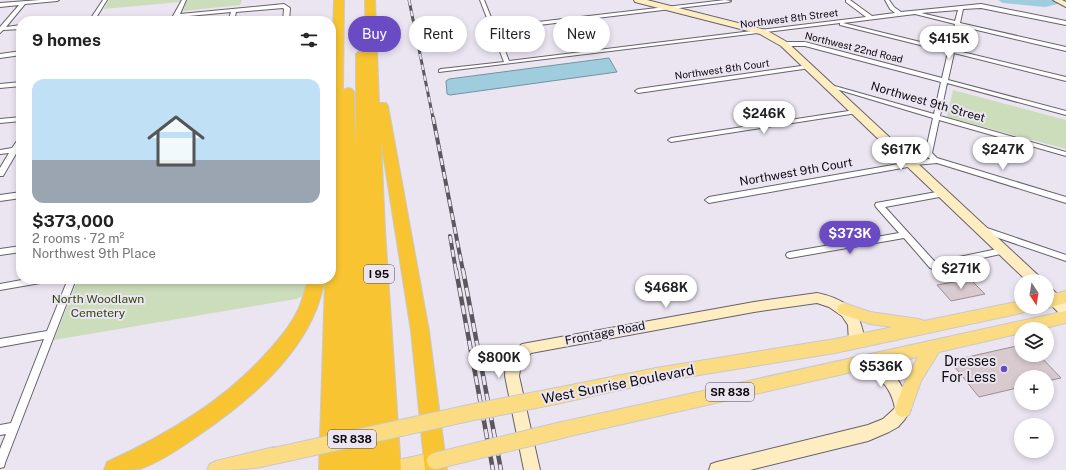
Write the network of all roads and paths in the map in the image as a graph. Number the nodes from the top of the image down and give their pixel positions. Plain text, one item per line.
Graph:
1 (57, 0) edge
2 (104, 0) edge
3 (184, 0) edge
4 (339, 0) edge
5 (349, 0) edge
6 (361, 0) edge
7 (370, 0) edge
8 (482, 0) edge
9 (485, 0) edge
10 (638, 0) edge
11 (887, 0) edge
12 (1057, 0) edge
13 (729, 1) dead end
14 (848, 1) edge
15 (22, 3) junction
16 (0, 5) edge
17 (1066, 5) edge
18 (668, 8) junction
19 (962, 8) junction
20 (234, 10) junction
21 (910, 13) junction
22 (900, 14) junction
23 (94, 16) edge
24 (176, 16) edge
25 (195, 16) edge
26 (232, 16) edge
27 (287, 16) edge
28 (489, 16) edge
29 (871, 18) junction
30 (837, 22) junction
31 (545, 23) edge
32 (1066, 24) edge
33 (959, 25) junction
34 (16, 28) edge
35 (1, 29) edge
36 (763, 32) junction
37 (784, 44) junction
38 (1066, 49) edge
39 (952, 51) junction
40 (503, 52) edge
41 (16, 54) edge
42 (0, 56) edge
43 (507, 63) junction
44 (808, 67) junction
45 (441, 71) dead end
46 (373, 79) junction
47 (1066, 79) edge
48 (945, 82) junction
49 (16, 84) edge
50 (0, 86) edge
51 (829, 86) junction
52 (638, 91) dead end
53 (855, 112) junction
54 (1066, 113) edge
55 (936, 118) junction
56 (16, 119) edge
57 (0, 121) edge
58 (671, 140) dead end
59 (16, 150) edge
60 (0, 152) edge
61 (16, 153) edge
62 (337, 154) junction
63 (1066, 154) edge
64 (929, 155) junction
65 (336, 157) edge
66 (937, 161) junction
67 (914, 163) junction
68 (0, 174) edge
69 (942, 194) junction
70 (16, 196) edge
71 (0, 198) edge
72 (709, 200) dead end
73 (1066, 200) edge
74 (336, 207) edge
75 (979, 228) junction
76 (906, 235) junction
77 (16, 249) edge
78 (1002, 251) junction
79 (0, 252) edge
80 (790, 255) dead end
81 (1066, 258) edge
82 (1027, 274) edge
83 (17, 284) edge
84 (70, 284) edge
85 (316, 284) edge
86 (335, 284) edge
87 (0, 287) edge
88 (1054, 298) edge
89 (844, 308) junction
90 (1014, 308) edge
91 (1066, 311) edge
92 (1066, 318) edge
93 (930, 326) junction
94 (50, 334) junction
95 (856, 342) junction
96 (0, 343) edge
97 (934, 347) junction
98 (868, 361) junction
99 (903, 409) junction
100 (332, 420) junction
101 (431, 421) junction
102 (14, 427) junction
103 (0, 430) edge
104 (0, 463) edge
105 (436, 465) edge
106 (115, 470) edge
107 (216, 470) edge
108 (322, 470) edge
109 (330, 470) edge
110 (349, 470) edge
111 (370, 470) edge
112 (390, 470) edge
113 (393, 470) edge
114 (532, 470) edge
115 (718, 470) edge

1 - 15 street
2 - 23 street
3 - 24 street
4 - 62 highway
5 - 110 highway
6 - 111 highway
7 - 46 highway, I 95
8 - 9 street
8 - 28 street
10 - 18 street, Northwest 22nd Road
11 - 22 street
12 - 17 street
13 - 18 street
14 - 29 street
15 - 16 street
15 - 35 street
18 - 31 street
18 - 36 street, Northwest 22nd Road
19 - 21 street, Northwest 8th Street
19 - 32 street, Northwest 8th Street
19 - 33 street
20 - 25 street
20 - 26 street
20 - 27 street
21 - 22 street, Northwest 8th Street
21 - 33 street
22 - 29 street, Northwest 8th Street
29 - 30 street, Northwest 8th Street
30 - 36 street, Northwest 8th Street
30 - 39 street
33 - 38 street
33 - 39 street
34 - 35 street
36 - 37 street, Northwest 22nd Road
36 - 43 street, Northwest 8th Street
37 - 44 street
37 - 48 street, Northwest 22nd Road
39 - 47 street
39 - 48 street
40 - 43 street
41 - 42 street
43 - 45 street, Northwest 8th Street
44 - 51 street
44 - 52 street, Northwest 8th Court
46 - 101 highway
46 - 112 highway, I 95
48 - 54 street, Northwest 22nd Road
48 - 55 street
49 - 50 street
51 - 53 street
51 - 55 street, Northwest 9th Street
53 - 58 street
53 - 67 street
55 - 63 street, Northwest 9th Street
55 - 64 street
56 - 57 street
59 - 60 street
61 - 68 street
62 - 65 highway
62 - 74 highway
64 - 66 street
64 - 67 street, Northwest 9th Court
66 - 67 street
66 - 73 street
67 - 69 street
67 - 72 street, Northwest 9th Court
69 - 75 street
69 - 76 street
70 - 71 street
75 - 78 street
75 - 81 street
76 - 78 street
76 - 80 street
77 - 79 street
78 - 82 street
83 - 87 street
84 - 94 street
85 - 106 highway
86 - 100 highway
88 - 91 street
89 - 93 main road
89 - 95 street
89 - 114 street, Frontage Road
90 - 93 main road, West Sunrise Boulevard / SR 838
92 - 97 main road, SR 838
93 - 95 main road, West Sunrise Boulevard / SR 838
94 - 96 street
94 - 102 street
95 - 101 main road, West Sunrise Boulevard / SR 838, bridge
97 - 98 main road, SR 838
97 - 99 main road
98 - 99 street
98 - 105 main road, SR 838, bridge
99 - 115 street
100 - 108 highway
100 - 109 highway
101 - 105 highway
101 - 107 main road, West Sunrise Boulevard / SR 838, bridge
102 - 103 street
102 - 104 street
105 - 113 main road, SR 838

